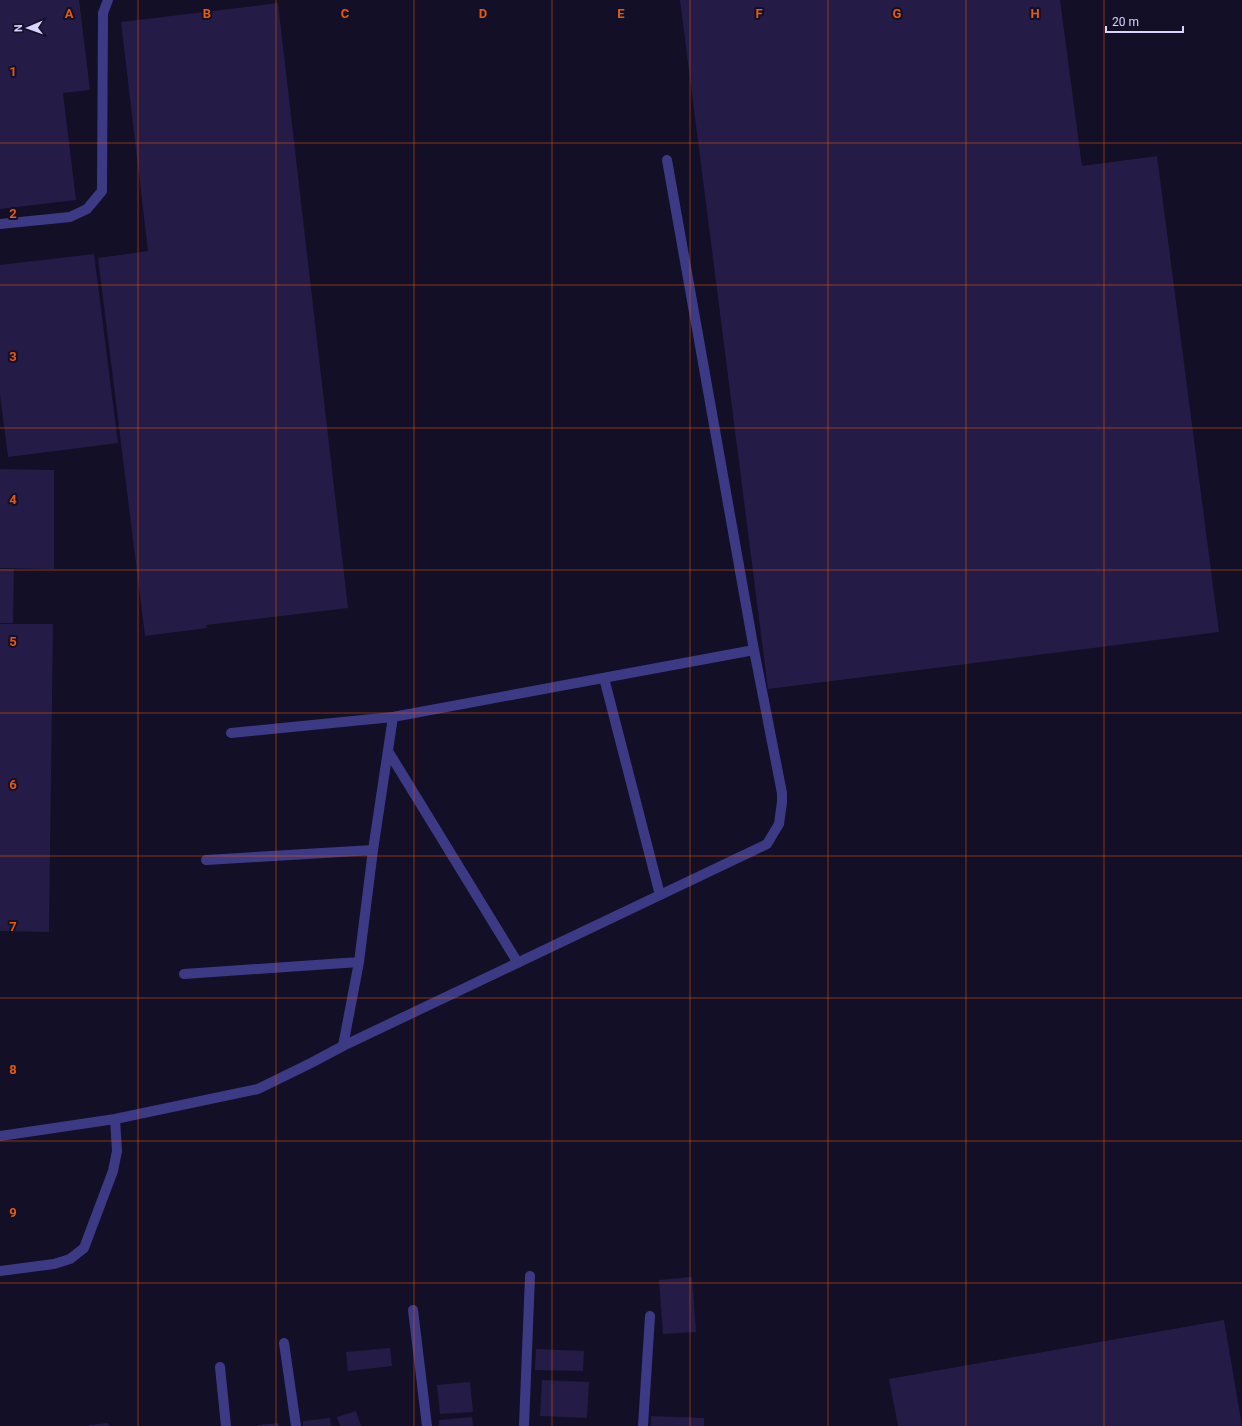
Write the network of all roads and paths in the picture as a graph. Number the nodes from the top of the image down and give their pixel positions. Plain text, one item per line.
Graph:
1 (108, 0) edge
2 (667, 160) dead end
3 (0, 224) edge
4 (754, 650) junction
5 (604, 678) junction
6 (393, 718) junction
7 (231, 733) dead end
8 (388, 750) junction
9 (374, 850) junction
10 (206, 860) dead end
11 (660, 895) junction
12 (360, 962) junction
13 (518, 963) junction
14 (184, 974) dead end
15 (343, 1046) junction
16 (115, 1119) junction
17 (0, 1136) edge
18 (0, 1271) edge
19 (530, 1276) dead end
20 (413, 1310) dead end
21 (650, 1316) dead end
22 (284, 1343) dead end
23 (220, 1367) dead end
24 (226, 1426) edge
25 (296, 1426) edge
26 (427, 1426) edge
27 (524, 1426) edge
28 (644, 1426) edge

1 - 3 street
2 - 4 street
4 - 5 street
4 - 11 street
5 - 6 street
5 - 11 street
6 - 7 street
6 - 8 street
8 - 9 street
8 - 13 street
9 - 10 street
9 - 12 street
11 - 13 street
12 - 14 street
12 - 15 street
13 - 15 street
15 - 16 street
16 - 17 street
16 - 18 street
19 - 27 street
20 - 26 street
21 - 28 street
22 - 25 street
23 - 24 street

